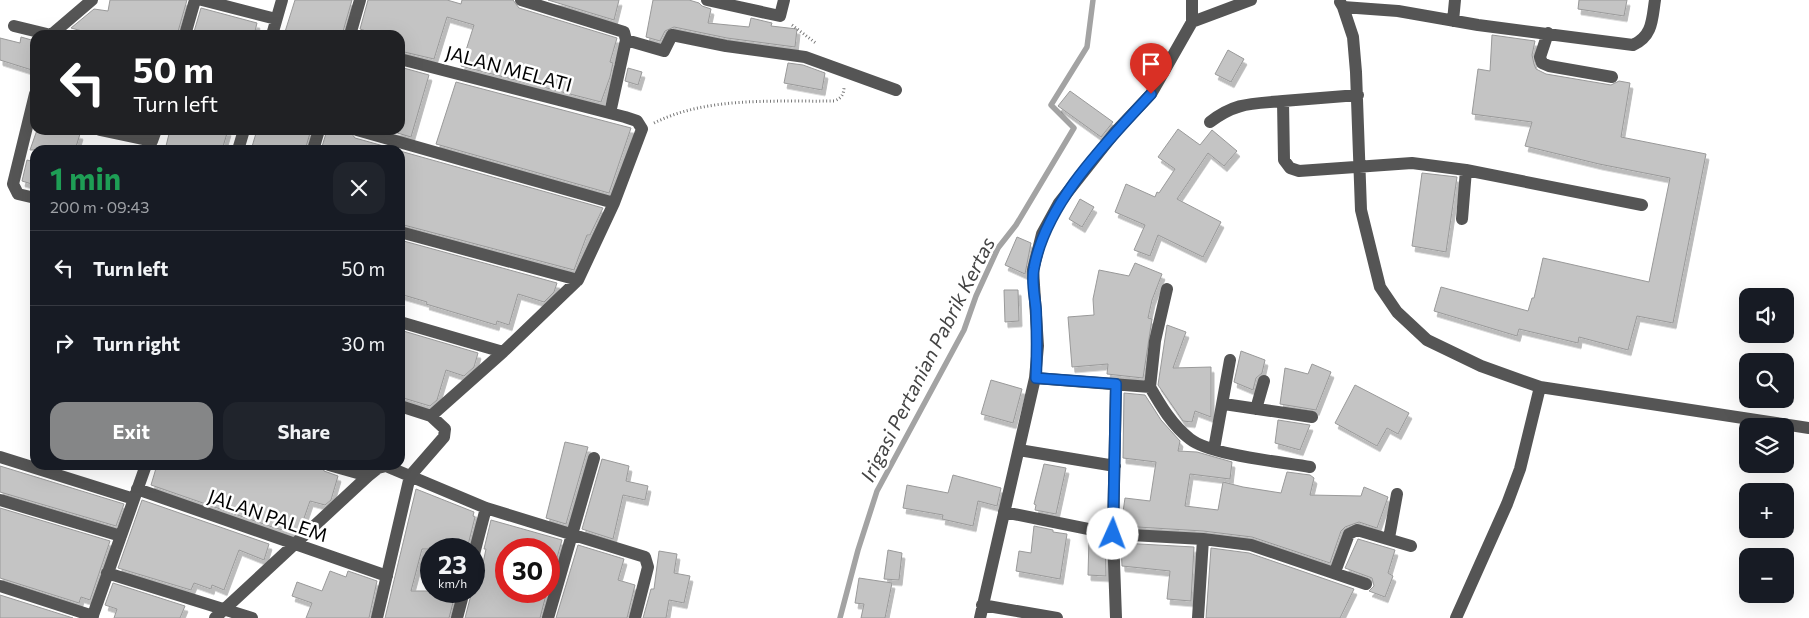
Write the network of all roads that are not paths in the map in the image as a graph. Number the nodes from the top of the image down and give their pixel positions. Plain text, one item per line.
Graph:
1 (92, 0) edge
2 (196, 0) edge
3 (202, 0) edge
4 (282, 0) edge
5 (360, 0) edge
6 (521, 0) edge
7 (707, 0) edge
8 (784, 0) edge
9 (1192, 0) edge
10 (1251, 0) edge
11 (1455, 0) edge
12 (1655, 0) edge
13 (1341, 4) edge
14 (276, 19) junction
15 (1453, 20) junction
16 (1192, 22) junction
17 (14, 26) dead end
18 (30, 30) edge
19 (57, 30) edge
20 (187, 30) edge
21 (273, 30) edge
22 (351, 30) edge
23 (1548, 32) junction
24 (626, 40) junction
25 (405, 60) edge
26 (1612, 77) dead end
27 (896, 90) dead end
28 (1358, 95) junction
29 (1283, 101) junction
30 (610, 113) junction
31 (1210, 122) dead end
32 (30, 123) edge
33 (126, 135) edge
34 (375, 135) edge
35 (153, 140) edge
36 (1360, 167) junction
37 (1466, 170) junction
38 (30, 197) edge
39 (614, 203) junction
40 (1642, 205) dead end
41 (1462, 220) dead end
42 (405, 233) edge
43 (578, 280) junction
44 (1167, 289) dead end
45 (405, 323) edge
46 (502, 352) junction
47 (1230, 360) dead end
48 (1036, 378) junction
49 (1264, 381) dead end
50 (1116, 384) junction
51 (1150, 387) junction
52 (1540, 387) junction
53 (1224, 404) junction
54 (405, 408) edge
55 (1256, 409) junction
56 (431, 416) junction
57 (1312, 417) dead end
58 (1809, 428) edge
59 (1214, 449) junction
60 (1019, 450) junction
61 (0, 457) edge
62 (594, 458) dead end
63 (30, 465) edge
64 (1115, 466) junction
65 (1310, 467) dead end
66 (47, 470) edge
67 (144, 470) edge
68 (347, 470) edge
69 (376, 470) edge
70 (396, 470) edge
71 (368, 476) junction
72 (410, 476) junction
73 (135, 494) junction
74 (1397, 494) dead end
75 (0, 500) edge
76 (486, 508) junction
77 (1004, 512) junction
78 (572, 534) junction
79 (1113, 534) junction
80 (121, 536) junction
81 (478, 538) edge
82 (1389, 538) junction
83 (1204, 539) junction
84 (296, 544) junction
85 (1411, 546) dead end
86 (1335, 572) junction
87 (107, 573) junction
88 (387, 576) junction
89 (1366, 584) dead end
90 (0, 586) edge
91 (461, 603) edge
92 (982, 605) junction
93 (219, 614) edge
94 (92, 617) edge
95 (252, 618) edge
96 (376, 618) edge
97 (457, 618) edge
98 (548, 618) edge
99 (635, 618) edge
100 (980, 618) edge
101 (1057, 618) edge
102 (1116, 618) edge
103 (1198, 618) edge
104 (1456, 618) edge

1 - 19 street
2 - 20 street
3 - 14 street
4 - 14 street
5 - 22 street
6 - 24 street
7 - 8 street
9 - 16 street
10 - 16 street
11 - 15 street
12 - 23 street
13 - 15 street
13 - 28 street
14 - 21 street
15 - 23 street
16 - 48 street
17 - 18 street
23 - 26 street
24 - 27 street
24 - 30 street
25 - 30 street, JALAN MELATI
28 - 29 street
28 - 36 street
29 - 31 street
29 - 36 street
30 - 39 street, JALAN MELATI
32 - 38 street
33 - 35 street
34 - 39 street
36 - 37 street
36 - 52 street
37 - 40 street
37 - 41 street
39 - 43 street
42 - 43 street
43 - 46 street
44 - 51 street
45 - 46 street
46 - 56 street
47 - 53 street
48 - 50 street
48 - 60 street
49 - 55 street
50 - 51 street
50 - 64 street
51 - 59 street
52 - 58 street
52 - 104 street
53 - 55 street
53 - 59 street
54 - 56 street
55 - 57 street
56 - 72 street
59 - 65 street
60 - 64 street
60 - 77 street
61 - 63 street, JALAN PALEM
62 - 78 street
64 - 79 street
66 - 73 street, JALAN PALEM
67 - 73 street
68 - 71 street
69 - 71 street
70 - 72 street
71 - 84 street
72 - 76 street
72 - 88 street
73 - 80 street
73 - 84 street, JALAN PALEM
74 - 82 street
75 - 80 street
76 - 78 street
76 - 81 street
77 - 79 street
77 - 92 street
78 - 98 street
78 - 99 street
79 - 83 street
79 - 102 street
80 - 87 street
82 - 85 street
82 - 86 street
83 - 86 street
83 - 103 street
84 - 88 street, JALAN PALEM
84 - 93 street
86 - 89 street
87 - 93 street
87 - 94 street
88 - 96 street
90 - 94 street
91 - 97 street
92 - 100 street
92 - 101 street
93 - 95 street

